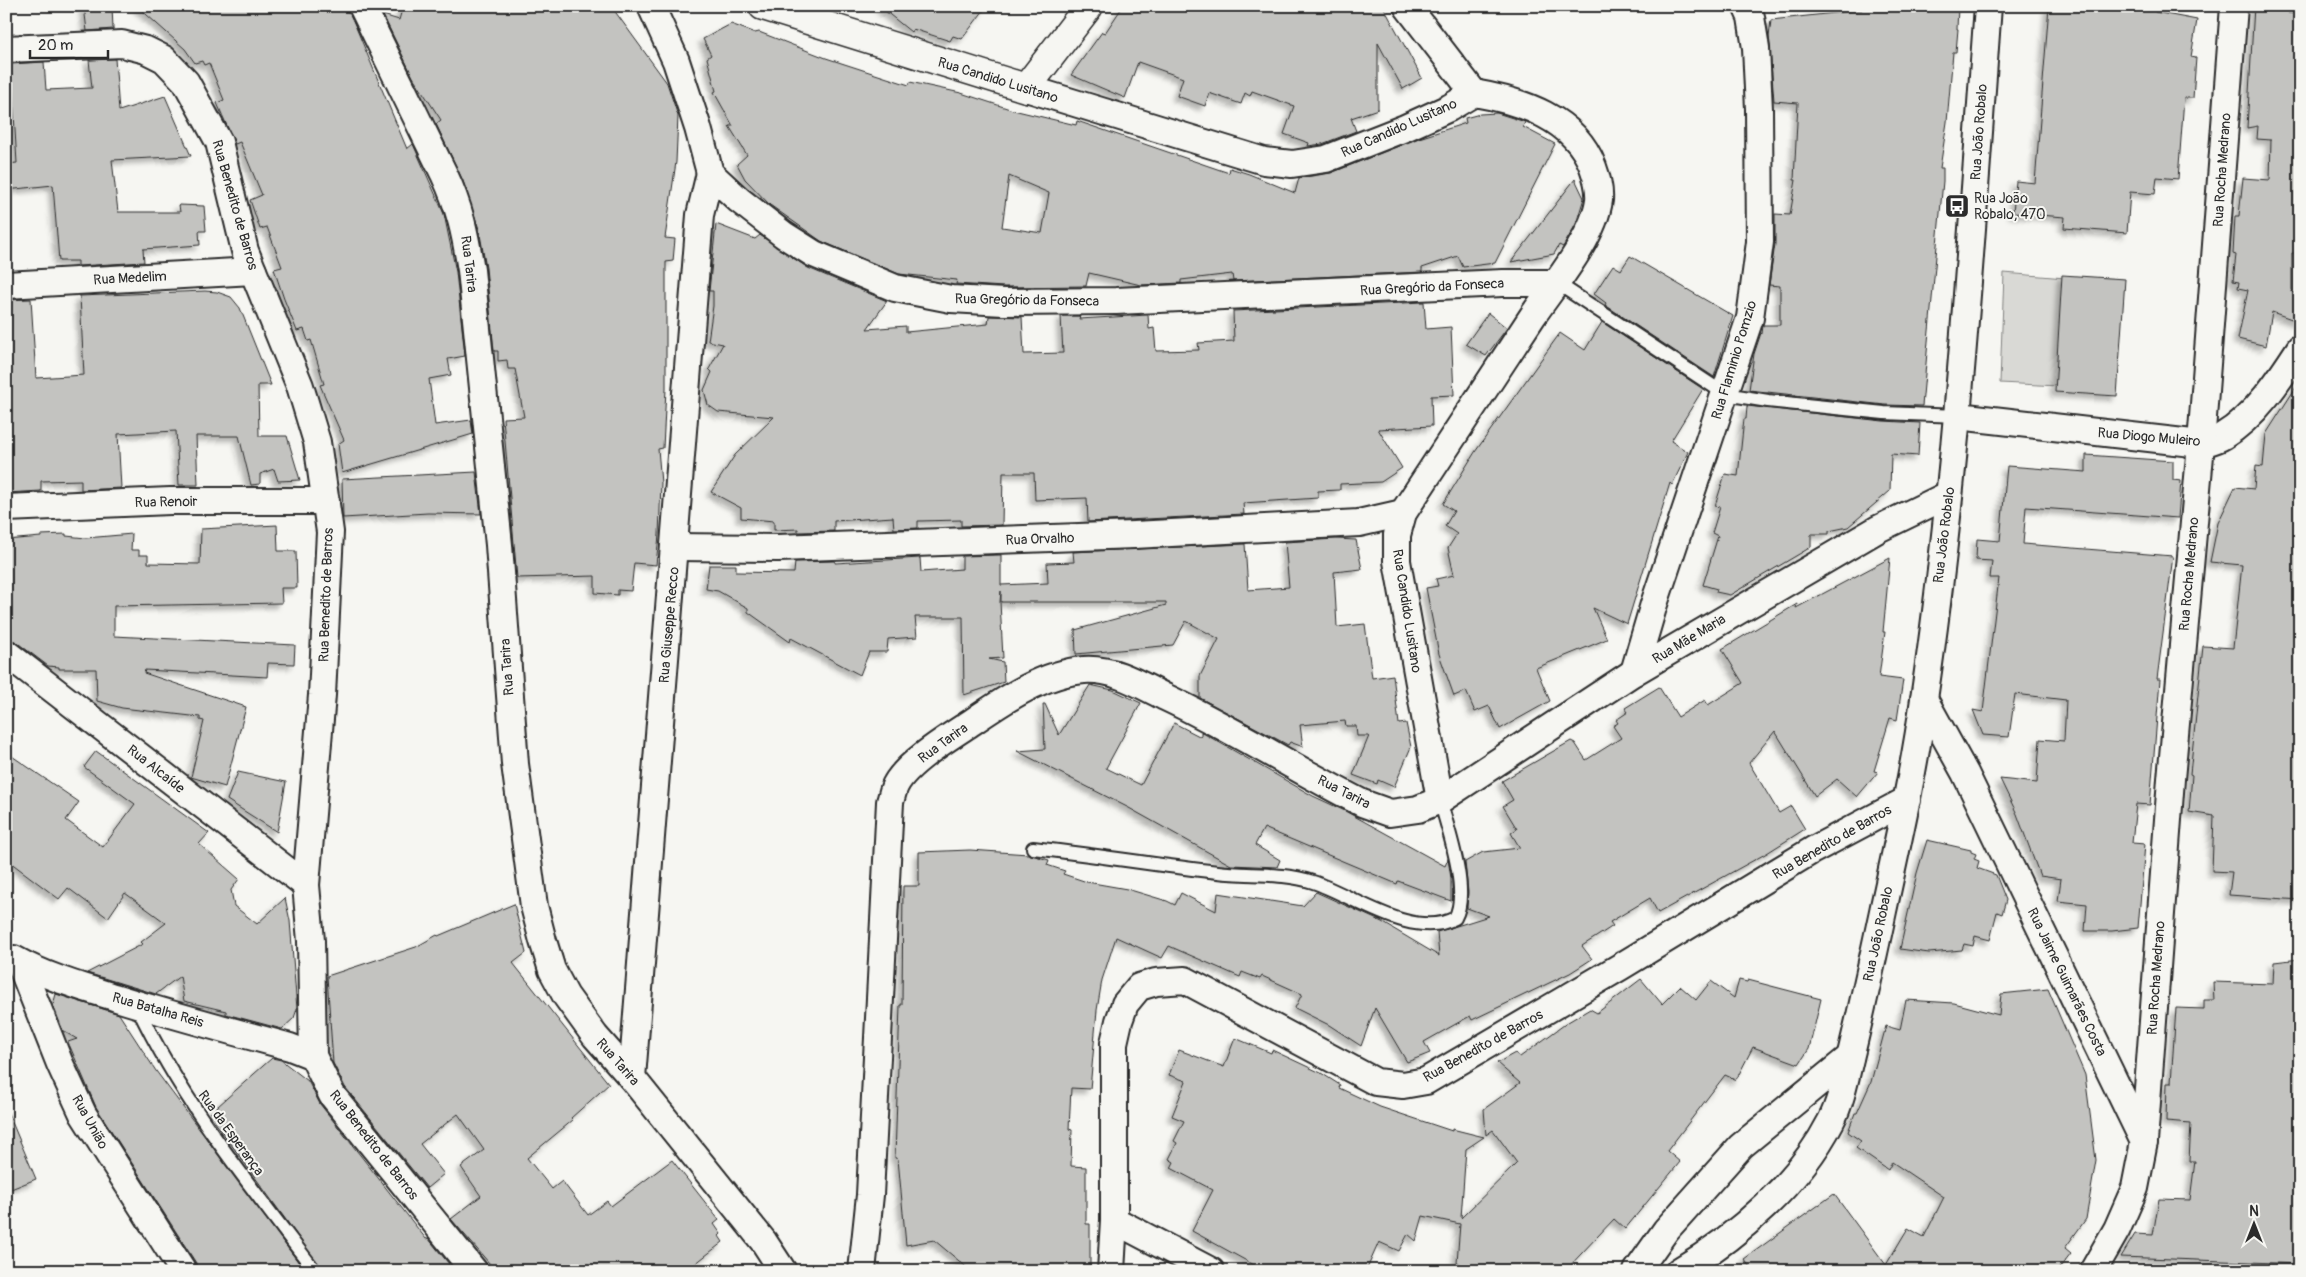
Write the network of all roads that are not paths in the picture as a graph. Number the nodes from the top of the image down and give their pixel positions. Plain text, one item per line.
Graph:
1 (362, 6) edge
2 (651, 6) edge
3 (763, 6) edge
4 (1089, 6) edge
5 (1407, 6) edge
6 (1746, 6) edge
7 (1988, 6) edge
8 (2234, 6) edge
9 (815, 15) edge
10 (6, 49) edge
11 (1026, 88) junction
12 (1474, 93) junction
13 (710, 173) junction
14 (253, 271) junction
15 (1557, 283) junction
16 (6, 285) edge
17 (2300, 348) edge
18 (1725, 394) junction
19 (1958, 416) junction
20 (2201, 444) junction
21 (1948, 495) junction
22 (326, 500) junction
23 (6, 508) edge
24 (1403, 513) junction
25 (675, 547) junction
26 (6, 653) edge
27 (1634, 672) junction
28 (1924, 699) junction
29 (1440, 800) junction
30 (1907, 800) junction
31 (1033, 848) dead end
32 (306, 885) junction
33 (13, 959) edge
34 (136, 1004) junction
35 (313, 1056) junction
36 (1850, 1057) junction
37 (632, 1078) junction
38 (2144, 1142) junction
39 (1114, 1220) junction
40 (182, 1271) edge
41 (314, 1271) edge
42 (474, 1271) edge
43 (782, 1271) edge
44 (862, 1271) edge
45 (1111, 1271) edge
46 (1211, 1271) edge
47 (1636, 1271) edge
48 (1678, 1271) edge
49 (2093, 1271) edge

1 - 37 street, Rua Tarira
2 - 13 street
3 - 9 street, Rua Candido Lusitano
4 - 11 street
5 - 12 street
6 - 18 street, Rua Flaminio Pomzio
7 - 19 street, Rua João Robalo
8 - 20 street, Rua Rocha Medrano
9 - 11 street, Rua Candido Lusitano
10 - 14 street, Rua Benedito de Barros
11 - 12 street, Rua Candido Lusitano
12 - 15 street, Rua Candido Lusitano
13 - 15 street, Rua Gregório da Fonseca
13 - 25 street, Rua Giuseppe Recco
14 - 16 street, Rua Medelim
14 - 22 street, Rua Benedito de Barros
15 - 18 lane
15 - 24 street, Rua Candido Lusitano
17 - 20 street, Rua Diogo Muleiro
18 - 19 lane
18 - 27 street, Rua Flaminio Pomzio
19 - 20 street, Rua Diogo Muleiro
19 - 21 street, Rua João Robalo
20 - 38 street, Rua Rocha Medrano
21 - 27 street, Rua Mãe Maria
21 - 28 street, Rua João Robalo
22 - 23 street, Rua Renoir
22 - 32 street, Rua Benedito de Barros
24 - 25 street, Rua Orvalho
24 - 29 street, Rua Candido Lusitano
25 - 37 street, Rua Giuseppe Recco
26 - 32 street, Rua Alcaíde
27 - 29 street, Rua Mãe Maria
28 - 30 street, Rua João Robalo
28 - 38 street, Rua Jaime Guimarães Costa
29 - 31 lane
29 - 44 street, Rua Tarira
30 - 36 street, Rua João Robalo
30 - 39 street, Rua Benedito de Barros
32 - 35 street, Rua Benedito de Barros
33 - 34 street, Rua Batalha Reis
33 - 40 street, Rua União
34 - 35 street, Rua Batalha Reis
34 - 41 lane, Rua da Esperança
35 - 42 street, Rua Benedito de Barros
36 - 47 street
36 - 48 street, Rua João Robalo
37 - 43 street, Rua Tarira
38 - 49 street
39 - 45 street, Rua Benedito de Barros
39 - 46 street

